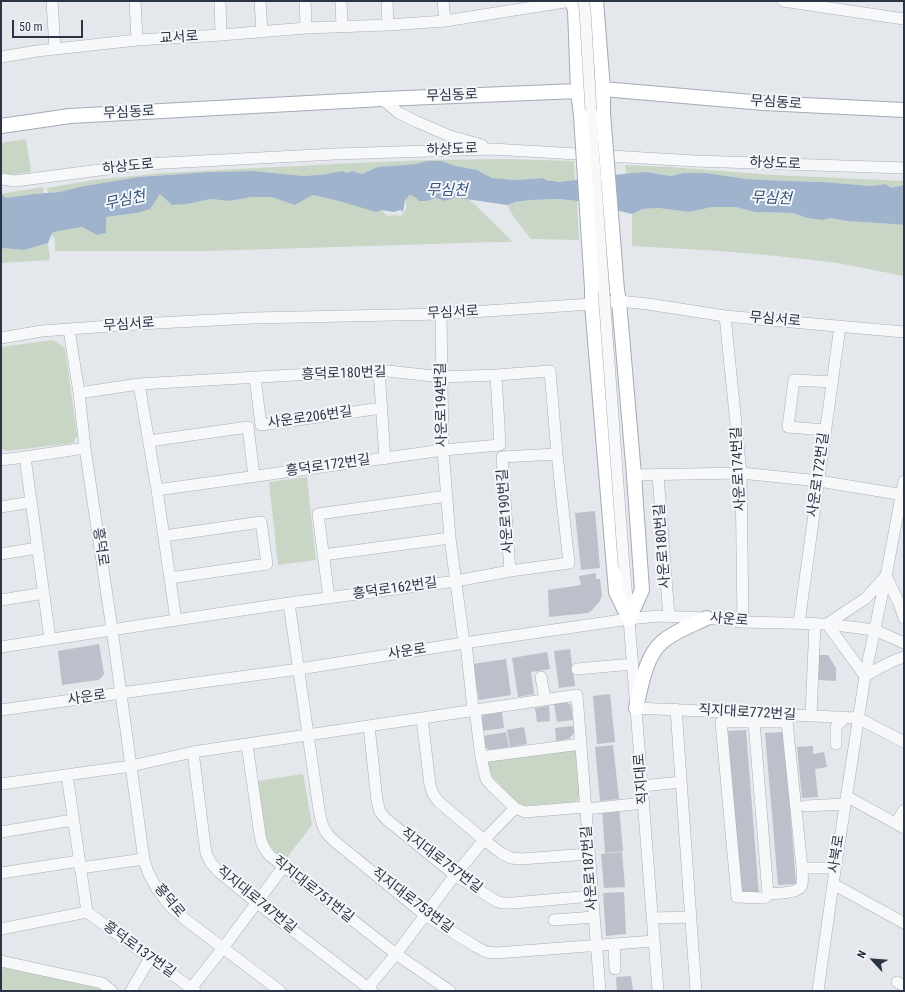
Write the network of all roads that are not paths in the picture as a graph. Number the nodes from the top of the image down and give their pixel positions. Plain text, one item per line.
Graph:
1 (52, 1) edge
2 (135, 1) edge
3 (220, 1) edge
4 (260, 1) edge
5 (305, 1) edge
6 (341, 1) edge
7 (386, 1) edge
8 (443, 1) edge
9 (572, 1) edge
10 (583, 1) edge
11 (596, 1) edge
12 (788, 1) edge
13 (550, 3) edge
14 (904, 19) edge
15 (445, 21) junction
16 (388, 25) junction
17 (342, 27) junction
18 (306, 28) junction
19 (262, 32) junction
20 (221, 35) junction
21 (137, 40) junction
22 (55, 49) junction
23 (1, 57) edge
24 (603, 89) junction
25 (578, 91) junction
26 (382, 99) junction
27 (904, 110) edge
28 (1, 126) edge
29 (492, 148) junction
30 (904, 168) edge
31 (1, 179) edge
32 (618, 295) junction
33 (592, 304) junction
34 (441, 314) junction
35 (725, 316) junction
36 (840, 326) junction
37 (68, 329) junction
38 (904, 332) edge
39 (1, 338) edge
40 (379, 370) junction
41 (496, 375) junction
42 (442, 377) junction
43 (255, 378) junction
44 (832, 382) junction
45 (139, 384) junction
46 (79, 393) junction
47 (382, 408) junction
48 (826, 430) junction
49 (149, 441) junction
50 (85, 448) junction
51 (443, 450) junction
52 (557, 454) junction
53 (24, 457) junction
54 (385, 458) junction
55 (1, 460) edge
56 (741, 472) junction
57 (634, 475) junction
58 (658, 475) junction
59 (254, 476) junction
60 (819, 481) junction
61 (904, 481) edge
62 (157, 490) junction
63 (903, 495) edge
64 (447, 496) junction
65 (31, 502) junction
66 (1, 507) edge
67 (164, 536) junction
68 (450, 538) junction
69 (37, 548) junction
70 (1, 554) edge
71 (323, 555) junction
72 (510, 571) junction
73 (886, 576) junction
74 (170, 578) junction
75 (456, 581) junction
76 (44, 593) junction
77 (328, 598) junction
78 (1, 600) edge
79 (290, 603) junction
80 (669, 616) junction
81 (707, 618) junction
82 (904, 618) edge
83 (629, 619) junction
84 (176, 620) junction
85 (743, 622) junction
86 (799, 623) junction
87 (815, 623) junction
88 (827, 624) junction
89 (112, 629) junction
90 (874, 630) junction
91 (50, 639) junction
92 (465, 643) junction
93 (904, 643) edge
94 (1, 647) edge
95 (904, 657) edge
96 (633, 664) junction
97 (299, 669) junction
98 (577, 669) dead end
99 (865, 676) junction
100 (542, 677) dead end
101 (121, 693) junction
102 (545, 700) junction
103 (636, 708) junction
104 (676, 709) junction
105 (1, 710) edge
106 (474, 710) junction
107 (811, 715) junction
108 (845, 717) junction
109 (422, 718) junction
110 (858, 718) junction
111 (754, 722) junction
112 (368, 726) junction
113 (308, 735) junction
114 (904, 742) edge
115 (247, 744) junction
116 (581, 744) junction
117 (836, 744) dead end
118 (193, 752) junction
119 (481, 757) junction
120 (131, 766) junction
121 (67, 775) junction
122 (681, 782) junction
123 (1, 784) edge
124 (642, 786) junction
125 (846, 800) junction
126 (644, 803) junction
127 (805, 806) dead end
128 (515, 808) junction
129 (586, 808) junction
130 (904, 810) edge
131 (73, 820) junction
132 (900, 826) edge
133 (1, 832) edge
134 (484, 840) junction
135 (589, 854) junction
136 (144, 859) junction
137 (80, 864) junction
138 (284, 866) junction
139 (802, 868) junction
140 (835, 868) junction
141 (1, 873) edge
142 (455, 875) junction
143 (833, 884) junction
144 (768, 894) junction
145 (592, 896) junction
146 (258, 903) junction
147 (87, 912) junction
148 (425, 915) junction
149 (594, 917) junction
150 (691, 917) junction
151 (652, 918) junction
152 (554, 920) dead end
153 (904, 923) edge
154 (1, 929) edge
155 (654, 941) junction
156 (614, 944) junction
157 (596, 945) junction
158 (223, 948) junction
159 (396, 954) junction
160 (150, 958) junction
161 (1, 961) edge
162 (615, 969) dead end
163 (192, 990) edge
164 (112, 991) edge
165 (131, 991) edge
166 (280, 991) edge
167 (372, 991) edge
168 (450, 991) edge
169 (600, 991) edge
170 (658, 991) edge
171 (696, 991) edge
172 (818, 991) edge

1 - 22 street
2 - 21 street
3 - 20 street
4 - 19 street
5 - 18 street
6 - 17 street
7 - 16 street
8 - 15 street
9 - 13 street, 교서로
9 - 25 main road
10 - 83 street, 직지대로, bridge
11 - 24 main road
12 - 14 street
13 - 15 street, 교서로
15 - 16 street, 교서로
16 - 17 street, 교서로
17 - 18 street, 교서로
18 - 19 street, 교서로
19 - 20 street, 교서로
20 - 21 street, 교서로
21 - 22 street, 교서로
22 - 23 street, 교서로
24 - 25 main road, 무심동로
24 - 27 main road, 무심동로
24 - 32 main road, bridge
25 - 26 main road, 무심동로
25 - 33 main road, bridge
26 - 28 main road, 무심동로
26 - 29 street
29 - 30 street, 하상도로
29 - 31 street, 하상도로
32 - 33 street, 무심서로
32 - 35 street, 무심서로
32 - 57 main road
33 - 34 street, 무심서로
33 - 83 main road
34 - 37 street, 무심서로
34 - 42 street, 사운로194번길
35 - 36 street, 무심서로
35 - 56 street, 사운로174번길
36 - 38 street, 무심서로
36 - 44 street, 사운로172번길
37 - 39 street, 무심서로
37 - 46 street, 흥덕로
40 - 42 street, 흥덕로180번길
40 - 43 street, 흥덕로180번길
40 - 47 street
41 - 42 street, 흥덕로180번길
41 - 51 street, 흥덕로172번길
41 - 52 street, 흥덕로180번길
42 - 51 street, 사운로194번길
43 - 45 street, 흥덕로180번길
43 - 47 street, 사운로206번길
44 - 48 street, 사운로172번길
44 - 48 street
45 - 46 street, 흥덕로180번길
45 - 49 street
46 - 50 street, 흥덕로
47 - 54 street
48 - 60 street, 사운로172번길
49 - 59 street, 사운로206번길
49 - 62 street
50 - 53 street
50 - 89 street, 흥덕로
51 - 54 street, 흥덕로172번길
51 - 64 street, 사운로194번길
52 - 72 street, 흥덕로162번길
52 - 72 street, 사운로190번길
53 - 55 street
53 - 65 street
54 - 59 street, 흥덕로172번길
56 - 58 street
56 - 60 street
56 - 85 street, 사운로174번길
57 - 58 street
57 - 83 main road
58 - 80 street, 사운로180번길
59 - 62 street, 흥덕로172번길
60 - 63 street
60 - 86 street, 사운로172번길
61 - 63 street, 사북로
62 - 67 street
63 - 73 street, 사북로
64 - 68 street, 사운로194번길
64 - 71 street
65 - 66 street
65 - 69 street
67 - 74 street
67 - 74 street
68 - 71 street
68 - 75 street, 사운로194번길
69 - 70 street
69 - 76 street
71 - 77 street
72 - 75 street, 흥덕로162번길
73 - 82 street
73 - 88 street
73 - 90 street, 사북로
74 - 84 street
75 - 77 street, 흥덕로162번길
75 - 92 street, 사운로194번길
76 - 78 street
76 - 91 street
77 - 79 street, 흥덕로162번길
79 - 84 street, 흥덕로162번길
79 - 97 street
80 - 81 street, 사운로
80 - 83 street, 사운로
81 - 85 street, 사운로
81 - 103 main road
83 - 92 street, 사운로
83 - 96 street, 직지대로
84 - 89 street, 흥덕로162번길
85 - 86 street, 사운로
86 - 87 street, 사운로
87 - 88 street, 사운로
87 - 107 street
88 - 90 street, 사운로
88 - 99 street
89 - 91 street, 흥덕로162번길
89 - 101 street, 흥덕로
90 - 93 street, 사운로
90 - 99 street, 사북로
91 - 94 street, 흥덕로162번길
92 - 97 street, 사운로
92 - 106 street, 사운로194번길
95 - 99 street
96 - 98 street
96 - 103 street, 직지대로
97 - 101 street, 사운로
97 - 113 street, 직지대로753번길
99 - 110 street, 사북로
100 - 102 street
101 - 105 street, 사운로
101 - 120 street, 흥덕로
102 - 106 street, 사운로187번길
102 - 116 street, 사운로187번길
103 - 104 street, 직지대로772번길
103 - 124 street, 직지대로
104 - 107 street, 직지대로772번길
104 - 122 street
106 - 109 street, 사운로187번길
106 - 119 street, 사운로194번길
107 - 108 street, 직지대로772번길
108 - 110 street, 직지대로772번길
108 - 117 street
109 - 112 street, 사운로187번길
109 - 134 street
110 - 114 street
110 - 125 street, 사북로
111 - 139 street
111 - 144 street
111 - 144 street
112 - 113 street
112 - 142 street, 직지대로757번길
113 - 115 street
113 - 148 street, 직지대로753번길
115 - 118 street
115 - 138 street, 직지대로751번길
116 - 119 street
116 - 129 street, 사운로187번길
118 - 120 street
118 - 146 street, 직지대로747번길
119 - 128 street, 사운로194번길
120 - 121 street
120 - 136 street, 흥덕로
121 - 123 street
121 - 131 street
122 - 124 street
122 - 150 street
124 - 126 street, 직지대로
125 - 127 street
125 - 132 street
125 - 140 street, 사북로
126 - 129 street
126 - 151 street, 직지대로
128 - 129 street
128 - 134 street
129 - 135 street, 사운로187번길
130 - 132 street
131 - 133 street
131 - 137 street
134 - 135 street
134 - 142 street
135 - 145 street, 사운로187번길
136 - 137 street
136 - 158 street, 흥덕로
137 - 141 street
137 - 147 street
138 - 146 street, 흥덕로137번길
138 - 159 street, 직지대로751번길
139 - 140 street
139 - 144 street
140 - 143 street, 사북로
142 - 145 street, 직지대로757번길
142 - 148 street
143 - 153 street
143 - 172 street, 사북로
145 - 149 street, 사운로187번길
146 - 158 street, 흥덕로137번길
146 - 167 street, 직지대로747번길
147 - 154 street
147 - 160 street, 흥덕로137번길
148 - 157 street, 직지대로753번길
148 - 159 street
149 - 152 street
149 - 157 street, 사운로187번길
150 - 151 street
150 - 171 street
151 - 155 street, 직지대로
155 - 156 street, 직지대로753번길
155 - 170 street, 직지대로
156 - 157 street, 직지대로753번길
156 - 162 street
157 - 169 street, 사운로187번길
158 - 163 street, 흥덕로137번길
158 - 166 street, 흥덕로
159 - 167 street
159 - 168 street, 직지대로751번길
160 - 163 street, 흥덕로137번길
160 - 165 street
161 - 164 street

